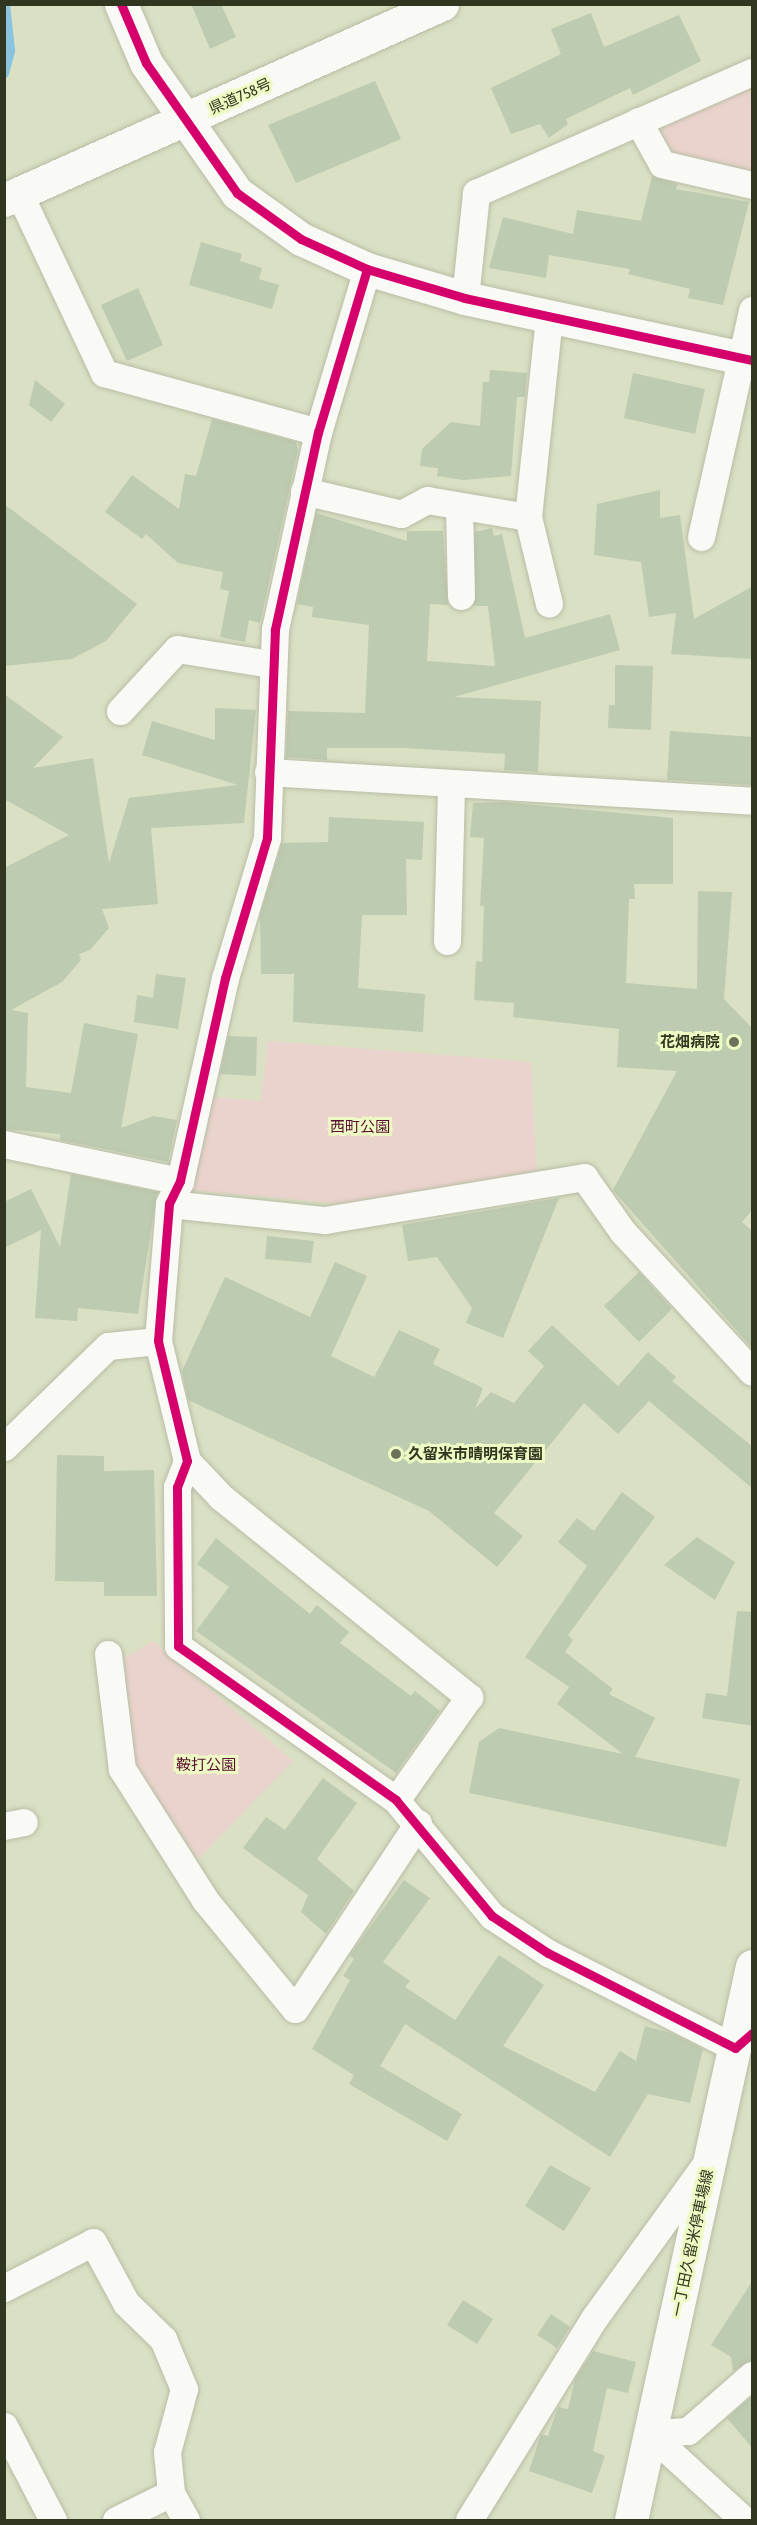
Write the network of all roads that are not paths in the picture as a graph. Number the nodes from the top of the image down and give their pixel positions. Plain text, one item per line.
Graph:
1 (121, 4) edge
2 (442, 4) edge
3 (753, 72) edge
4 (638, 121) junction
5 (183, 122) junction
6 (753, 185) edge
7 (12, 197) edge
8 (367, 269) junction
9 (465, 298) junction
10 (753, 310) edge
11 (549, 316) junction
12 (748, 359) edge
13 (318, 432) junction
14 (303, 491) junction
15 (459, 507) junction
16 (528, 517) junction
17 (701, 537) dead end
18 (461, 596) dead end
19 (549, 604) dead end
20 (271, 664) junction
21 (120, 711) dead end
22 (268, 772) junction
23 (451, 784) junction
24 (753, 801) edge
25 (447, 941) dead end
26 (4, 1144) edge
27 (175, 1193) junction
28 (158, 1341) junction
29 (753, 1372) edge
30 (4, 1447) edge
31 (187, 1461) junction
32 (108, 1654) dead end
33 (396, 1800) junction
34 (418, 1823) junction
35 (753, 1966) edge
36 (744, 2040) edge
37 (711, 2157) junction
38 (4, 2288) edge
39 (753, 2375) edge
40 (4, 2426) edge
41 (650, 2433) junction
42 (171, 2493) junction
43 (53, 2520) edge
44 (116, 2520) edge
45 (186, 2520) edge
46 (470, 2520) edge
47 (631, 2520) edge
48 (744, 2520) edge

1 - 5 main road
2 - 5 main road, 県道758号
3 - 4 street
4 - 6 street
4 - 9 street
5 - 7 main road, 県道758号
5 - 8 main road
7 - 13 street
8 - 9 main road
8 - 13 street
9 - 11 main road
10 - 12 street
11 - 12 main road
11 - 16 street
12 - 17 street
13 - 14 street
14 - 15 street
14 - 20 street
15 - 16 street
15 - 18 street
16 - 19 street
20 - 21 street
20 - 22 street
22 - 23 street
22 - 27 street
23 - 24 street
23 - 25 street
26 - 27 street
27 - 28 street
27 - 29 street
28 - 30 street
28 - 31 street
31 - 33 street
31 - 33 street
32 - 34 street
33 - 34 street
34 - 36 street
35 - 36 main road, 一丁田久留米停車場線
36 - 37 main road, 一丁田久留米停車場線
37 - 41 main road, 一丁田久留米停車場線
37 - 46 street
38 - 42 street
39 - 41 street
40 - 43 street
41 - 47 main road, 一丁田久留米停車場線
41 - 48 street
42 - 44 street
42 - 45 street

